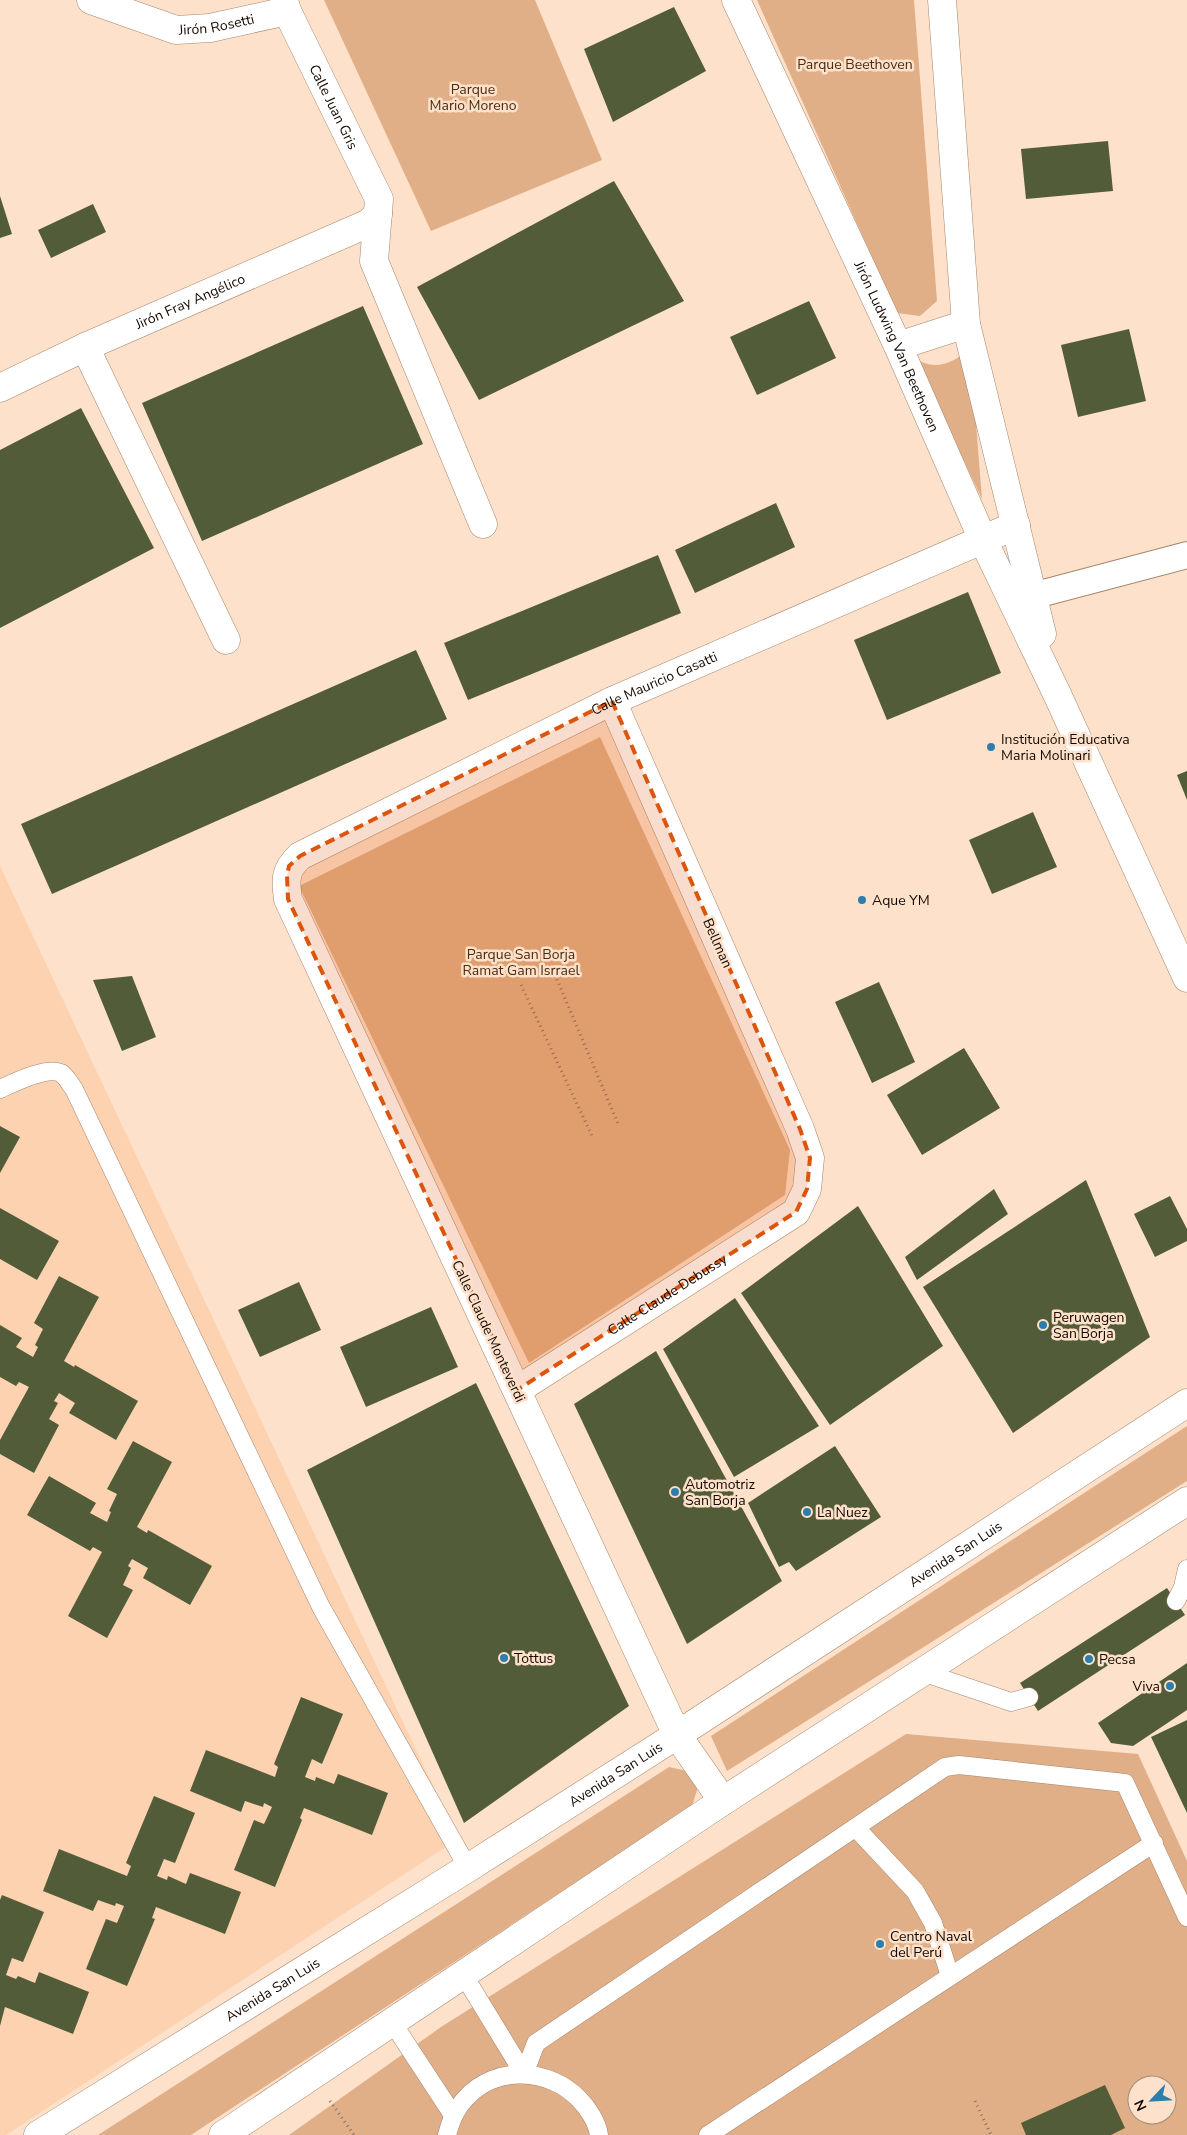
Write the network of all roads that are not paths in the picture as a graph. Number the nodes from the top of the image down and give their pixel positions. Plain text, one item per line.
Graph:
1 (91, 0) edge
2 (736, 0) edge
3 (942, 0) edge
4 (285, 6) edge
5 (378, 214) junction
6 (966, 324) junction
7 (898, 346) junction
8 (85, 347) junction
9 (0, 388) edge
10 (483, 524) dead end
11 (1016, 525) junction
12 (983, 540) junction
13 (1187, 555) edge
14 (1032, 596) junction
15 (226, 640) dead end
16 (1057, 694) junction
17 (612, 701) junction
18 (300, 856) joint
19 (1187, 978) edge
20 (0, 1089) edge
21 (807, 1189) joint
22 (517, 1390) junction
23 (1187, 1403) edge
24 (1187, 1501) edge
25 (1187, 1569) edge
26 (1176, 1601) dead end
27 (922, 1672) junction
28 (1029, 1697) dead end
29 (677, 1735) junction
30 (723, 1801) junction
31 (856, 1828) junction
32 (1154, 1843) junction
33 (468, 1868) junction
34 (1187, 1917) edge
35 (463, 1974) junction
36 (950, 1976) junction
37 (392, 2022) junction
38 (524, 2074) junction
39 (453, 2115) junction
40 (38, 2135) edge
41 (223, 2135) edge
42 (447, 2135) edge
43 (598, 2135) edge
44 (708, 2135) edge

1 - 4 street, Jirón Rosetti
2 - 7 street, Jirón Ludwing Van Beethoven
3 - 6 street, Jirón Ludwing Van Beethoven
4 - 5 street, Calle Juan Gris
5 - 8 street, Jirón Fray Angélico
5 - 10 street, Calle Juan Gris
6 - 7 street
6 - 11 street, Jirón Ludwing Van Beethoven
7 - 12 street, Jirón Ludwing Van Beethoven
8 - 9 street, Jirón Fray Angélico
8 - 15 street
11 - 12 street, Calle Mauricio Casatti
11 - 14 street, Jirón Ludwing Van Beethoven
12 - 16 street, Jirón Ludwing Van Beethoven
12 - 17 street, Calle Mauricio Casatti
13 - 14 street
14 - 16 street, Jirón Ludwing Van Beethoven
16 - 19 street, Jirón Ludwing Van Beethoven
17 - 18 street, Calle Mauricio Casatti
17 - 21 street, Bellman
18 - 22 street, Calle Claude Monteverdi
20 - 33 lane
21 - 22 street, Calle Claude Debussy
22 - 29 street, Calle Claude Monteverdi
23 - 29 street, Avenida San Luis
24 - 27 street
25 - 26 lane
27 - 28 lane
27 - 30 street
29 - 30 street, Calle Claude Monteverdi
29 - 33 street, Avenida San Luis
30 - 35 street
31 - 32 lane
31 - 36 lane
31 - 38 lane
32 - 34 lane
32 - 36 lane
33 - 40 street, Avenida San Luis
35 - 37 street
35 - 38 lane
36 - 44 lane
37 - 39 lane
37 - 41 street
38 - 39 lane
38 - 43 lane
39 - 42 lane

